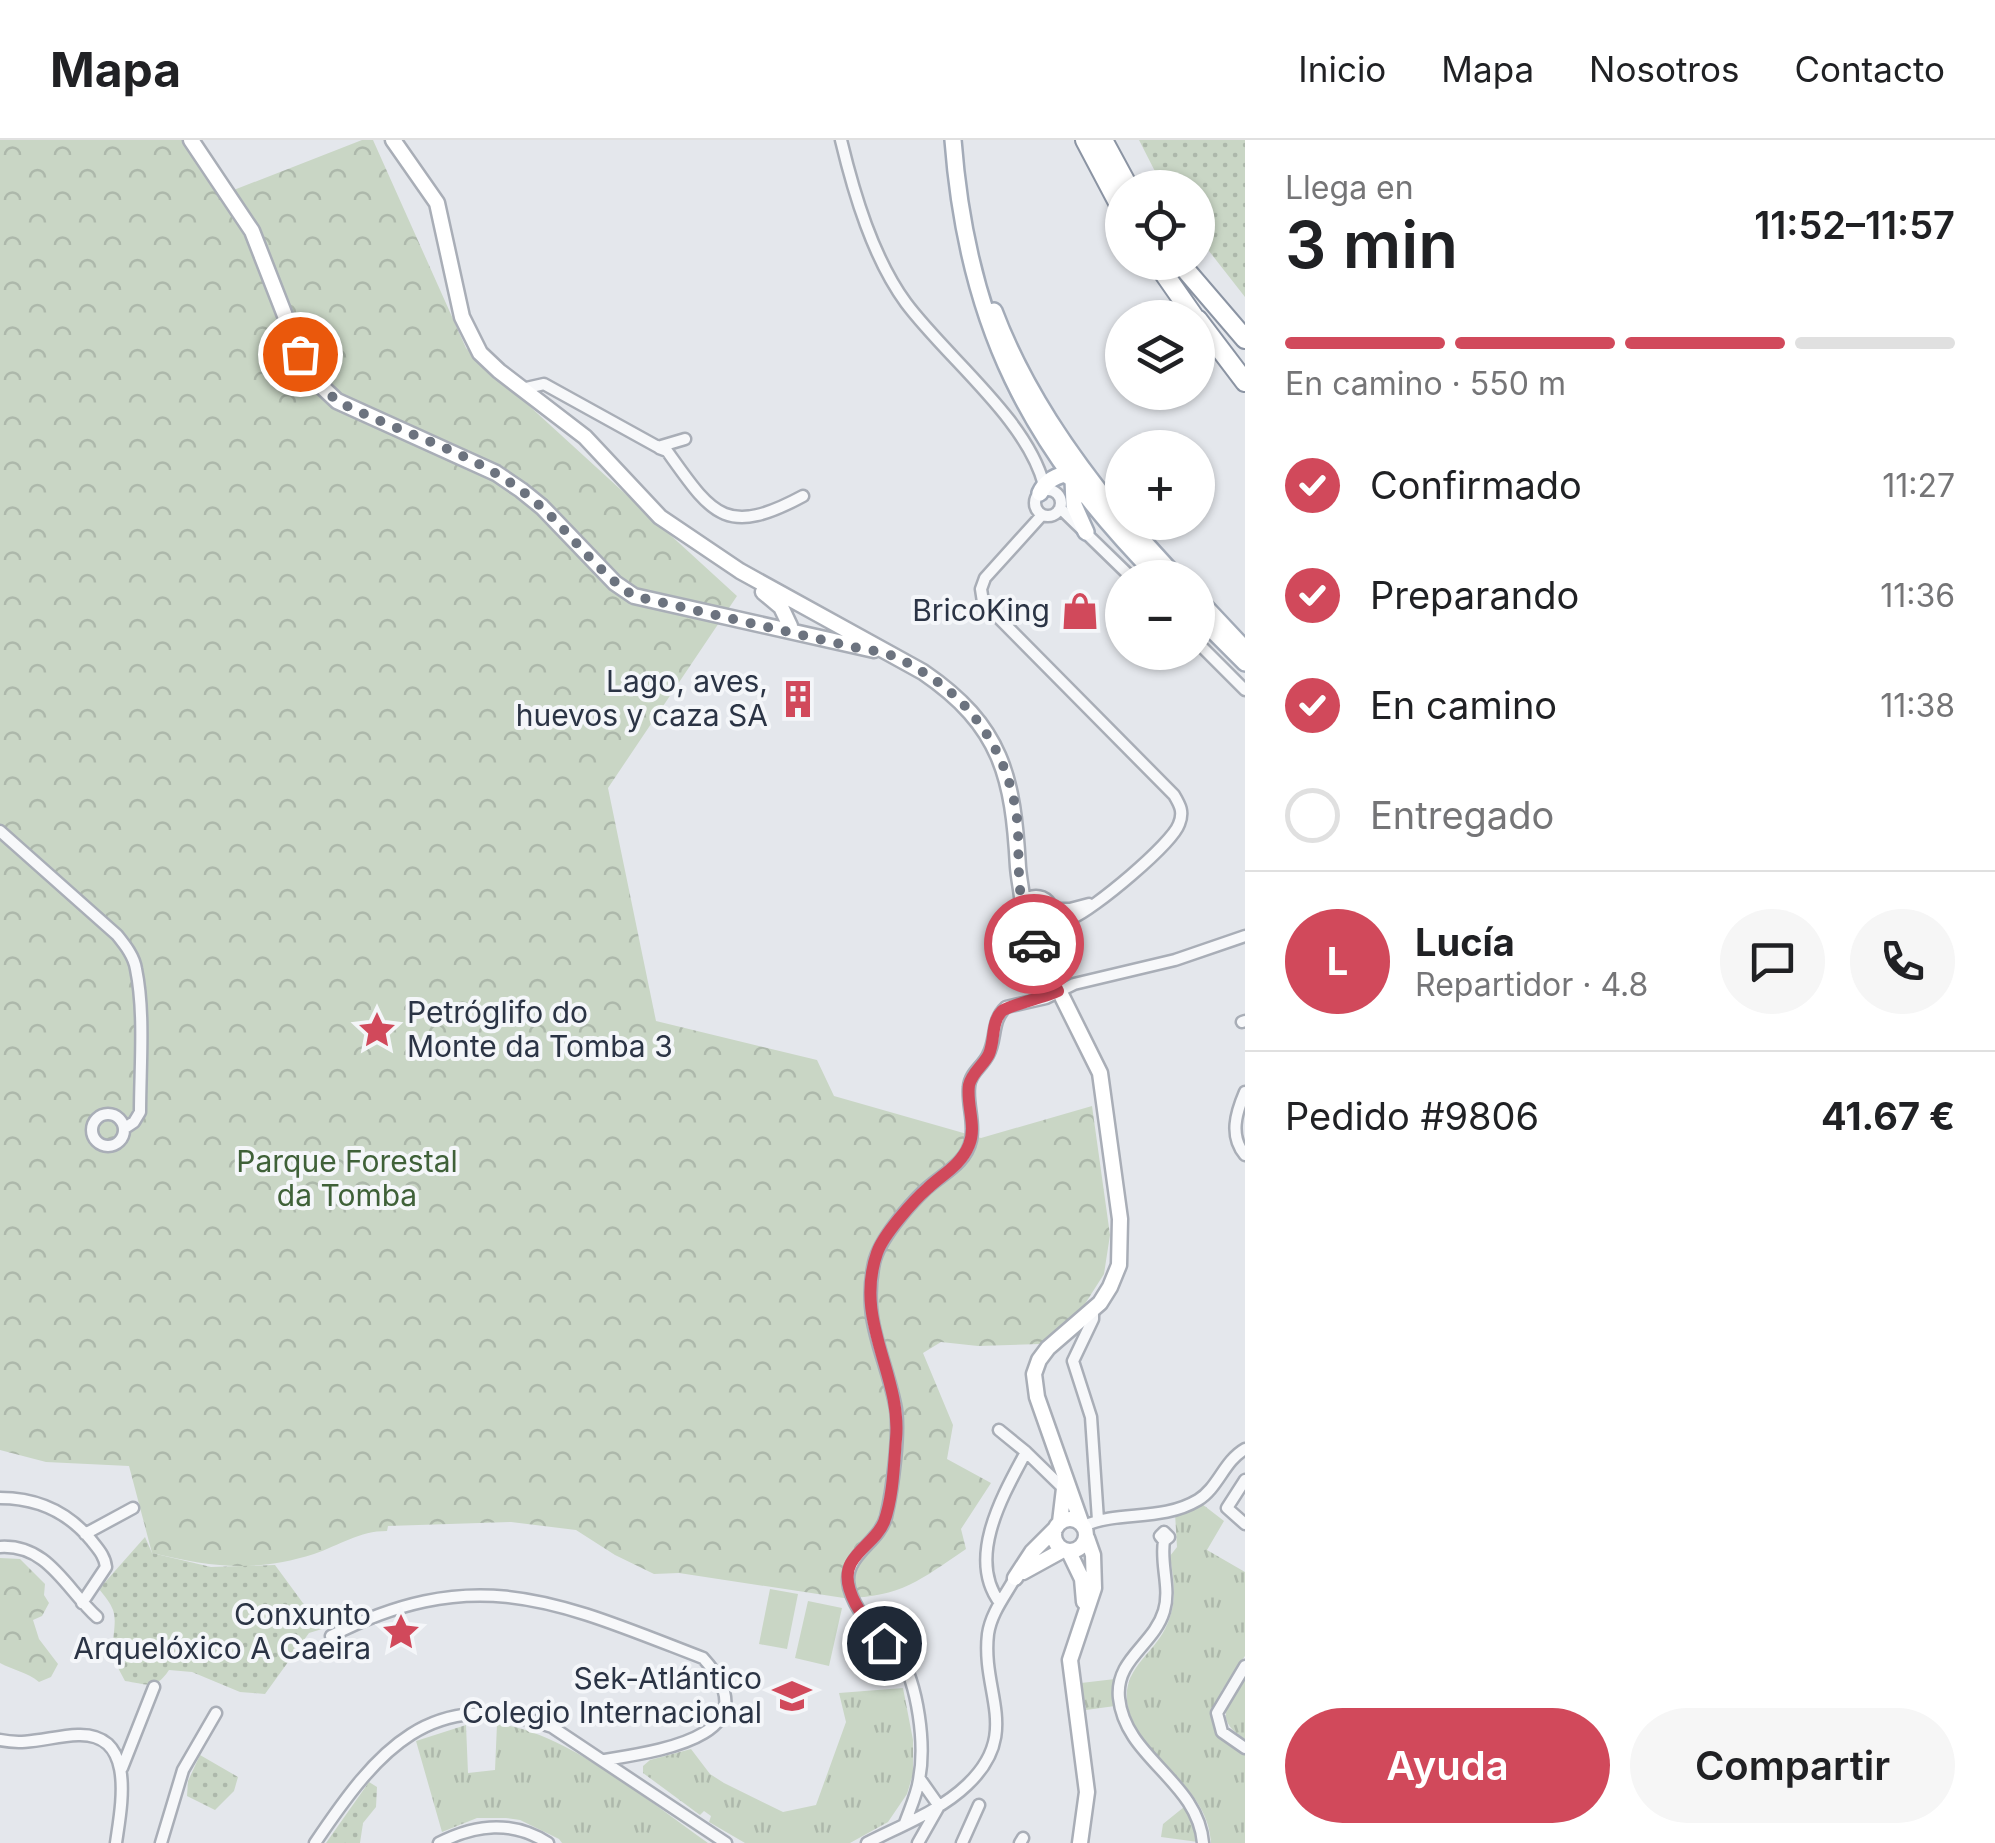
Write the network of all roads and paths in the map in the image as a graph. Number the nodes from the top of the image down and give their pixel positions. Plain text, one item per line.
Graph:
1 (190, 140) edge
2 (393, 140) edge
3 (840, 140) edge
4 (957, 140) edge
5 (1085, 140) edge
6 (1103, 140) edge
7 (1119, 170) edge
8 (1105, 178) edge
9 (1195, 280) edge
10 (1245, 340) edge
11 (1215, 343) edge
12 (1024, 374) junction
13 (1245, 382) edge
14 (522, 389) junction
15 (1032, 416) junction
16 (1012, 423) junction
17 (685, 439) dead end
18 (658, 447) junction
19 (1074, 480) junction
20 (1043, 487) junction
21 (803, 496) dead end
22 (1105, 497) edge
23 (1060, 508) junction
24 (1042, 515) junction
25 (1086, 532) junction
26 (1142, 540) edge
27 (1114, 560) edge
28 (1142, 560) edge
29 (1151, 560) edge
30 (1160, 560) edge
31 (740, 571) junction
32 (822, 618) junction
33 (1215, 620) edge
34 (1215, 625) edge
35 (790, 626) junction
36 (774, 629) junction
37 (1215, 630) edge
38 (808, 637) junction
39 (882, 650) junction
40 (1245, 656) edge
41 (1215, 660) edge
42 (1245, 690) edge
43 (0, 831) edge
44 (1028, 902) junction
45 (1040, 920) junction
46 (1245, 936) edge
47 (1058, 991) junction
48 (1245, 1092) edge
49 (124, 1128) dead end
50 (1245, 1155) edge
51 (1093, 1308) junction
52 (999, 1430) dead end
53 (1245, 1448) edge
54 (1026, 1452) junction
55 (1245, 1480) edge
56 (1065, 1482) junction
57 (0, 1498) edge
58 (133, 1508) dead end
59 (1245, 1524) edge
60 (1058, 1526) junction
61 (1087, 1527) junction
62 (85, 1534) junction
63 (1164, 1541) dead end
64 (0, 1547) edge
65 (1066, 1551) junction
66 (1014, 1578) junction
67 (82, 1603) junction
68 (1000, 1603) junction
69 (1084, 1613) junction
70 (97, 1618) dead end
71 (331, 1636) dead end
72 (1245, 1666) edge
73 (154, 1687) dead end
74 (216, 1713) dead end
75 (0, 1740) edge
76 (1245, 1748) edge
77 (605, 1760) junction
78 (122, 1769) junction
79 (920, 1779) junction
80 (979, 1805) dead end
81 (939, 1806) junction
82 (905, 1823) junction
83 (116, 1843) edge
84 (161, 1843) edge
85 (316, 1843) edge
86 (440, 1843) edge
87 (548, 1843) edge
88 (726, 1843) edge
89 (867, 1843) edge
90 (918, 1843) edge
91 (962, 1843) edge
92 (1080, 1843) edge
93 (1203, 1843) edge

1 - 36 street
2 - 14 street
3 - 16 street
4 - 12 main road
4 - 15 main road
5 - 8 highway
6 - 7 highway
9 - 10 highway
11 - 13 highway
12 - 15 main road
12 - 22 main road
14 - 18 street
14 - 31 street
15 - 16 street
15 - 19 main road
15 - 20 main road
16 - 20 street
17 - 18 street
18 - 21 street
19 - 20 main road
19 - 25 main road
19 - 28 main road
19 - 29 main road
20 - 23 street
20 - 24 street
23 - 24 street
23 - 25 street
24 - 45 street
25 - 27 street
26 - 30 main road
31 - 32 street
31 - 35 street
32 - 35 street
32 - 38 street
32 - 39 street
33 - 40 main road
34 - 40 main road
35 - 36 street
36 - 38 street
37 - 40 main road
38 - 39 street
39 - 44 street
41 - 42 street
43 - 49 street
44 - 45 street
44 - 45 street
45 - 47 street
46 - 47 street
47 - 51 street
47 - 79 street
48 - 50 street
51 - 56 street
51 - 61 street
52 - 54 street
53 - 61 street
54 - 56 street
54 - 68 street
55 - 59 street
56 - 60 street
56 - 61 street
57 - 62 street
58 - 62 street
60 - 61 street
60 - 65 street
60 - 66 street
61 - 65 street
61 - 69 street
62 - 67 street
63 - 93 street
64 - 67 street
65 - 66 street
65 - 69 street
66 - 68 street
67 - 70 street
68 - 81 street
69 - 92 street
71 - 77 street
72 - 76 street
73 - 78 street
74 - 84 street
75 - 78 street
77 - 85 street
77 - 88 street
78 - 83 street
79 - 81 street
79 - 82 street
80 - 91 street
81 - 82 street
81 - 90 street
82 - 89 street
86 - 87 street

